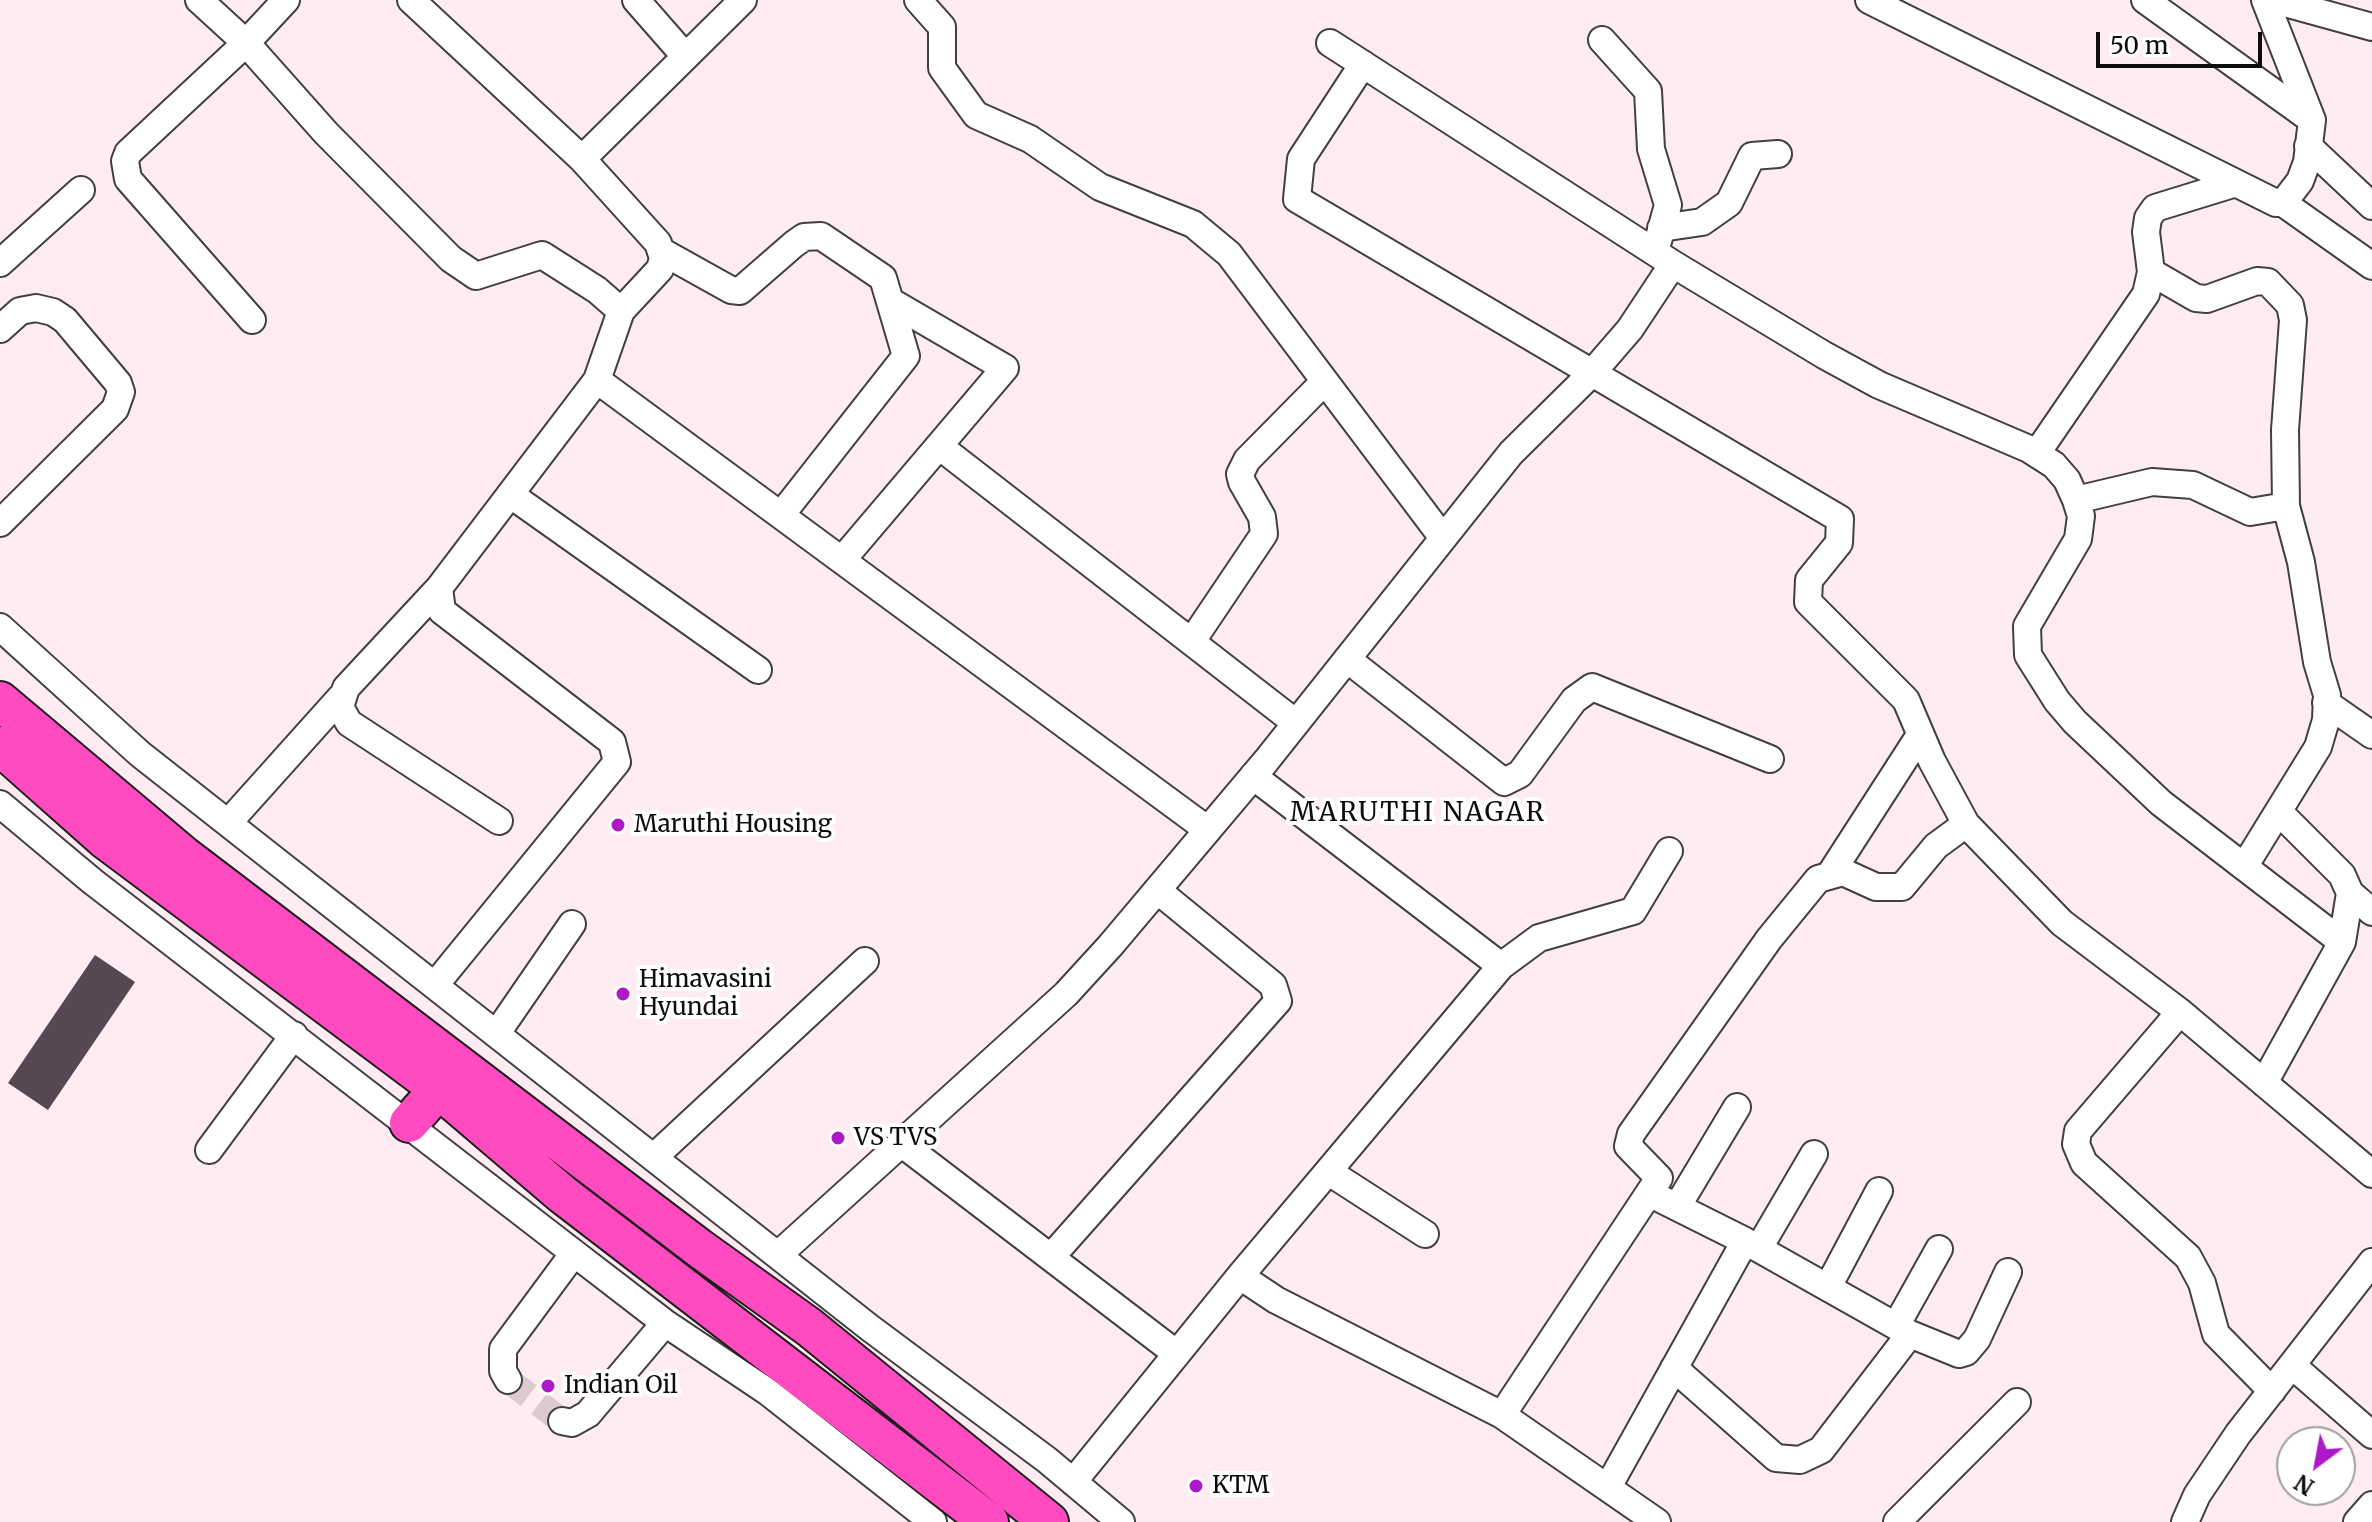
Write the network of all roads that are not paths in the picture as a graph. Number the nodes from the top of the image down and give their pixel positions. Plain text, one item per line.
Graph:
1 (199, 0) edge
2 (286, 0) edge
3 (411, 0) edge
4 (636, 0) edge
5 (743, 0) edge
6 (918, 0) edge
7 (1869, 0) edge
8 (2145, 0) edge
9 (2265, 0) edge
10 (2274, 0) edge
11 (2372, 27) edge
12 (1602, 40) dead end
13 (246, 43) junction
14 (1330, 43) dead end
15 (685, 56) junction
16 (1363, 64) junction
17 (2310, 133) junction
18 (1778, 154) dead end
19 (582, 159) junction
20 (2233, 184) junction
21 (81, 190) dead end
22 (2283, 203) junction
23 (2372, 206) edge
24 (1663, 248) junction
25 (661, 251) junction
26 (0, 263) edge
27 (2372, 266) edge
28 (2151, 272) junction
29 (890, 301) junction
30 (621, 311) junction
31 (252, 320) dead end
32 (0, 329) edge
33 (1592, 373) junction
34 (597, 380) junction
35 (1324, 382) junction
36 (939, 446) junction
37 (2037, 453) junction
38 (511, 495) junction
39 (2076, 500) junction
40 (2286, 506) junction
41 (781, 515) junction
42 (0, 523) edge
43 (1443, 538) junction
44 (842, 560) junction
45 (439, 588) junction
46 (0, 627) edge
47 (1192, 641) junction
48 (1347, 659) junction
49 (758, 670) dead end
50 (341, 697) junction
51 (0, 701) edge
52 (2326, 703) junction
53 (1296, 723) junction
54 (1920, 735) junction
55 (2372, 735) edge
56 (0, 746) edge
57 (1770, 759) dead end
58 (1253, 776) junction
59 (2279, 812) junction
60 (4, 817) edge
61 (499, 821) dead end
62 (228, 823) junction
63 (1966, 824) junction
64 (1208, 830) junction
65 (1669, 851) dead end
66 (2244, 867) junction
67 (1831, 873) junction
68 (1157, 890) junction
69 (2350, 893) junction
70 (2372, 912) edge
71 (572, 924) dead end
72 (2342, 942) junction
73 (865, 961) dead end
74 (1501, 966) junction
75 (435, 985) junction
76 (2180, 1012) junction
77 (497, 1033) junction
78 (294, 1035) junction
79 (2264, 1083) junction
80 (439, 1089) junction
81 (1737, 1107) dead end
82 (409, 1123) junction
83 (901, 1143) junction
84 (209, 1150) dead end
85 (1814, 1154) dead end
86 (654, 1157) junction
87 (1329, 1172) junction
88 (2372, 1174) edge
89 (1879, 1191) dead end
90 (1649, 1193) junction
91 (1677, 1207) junction
92 (1425, 1234) dead end
93 (1752, 1244) junction
94 (1939, 1249) dead end
95 (574, 1253) junction
96 (778, 1255) junction
97 (1051, 1257) junction
98 (2372, 1262) edge
99 (2008, 1272) dead end
100 (1240, 1276) junction
101 (1828, 1287) junction
102 (665, 1323) junction
103 (1903, 1330) junction
104 (1177, 1354) junction
105 (2294, 1367) junction
106 (1674, 1368) junction
107 (508, 1380) dead end
108 (2272, 1391) junction
109 (2017, 1402) dead end
110 (1502, 1415) junction
111 (562, 1421) dead end
112 (2372, 1435) edge
113 (1073, 1482) junction
114 (1608, 1487) junction
115 (2372, 1505) edge
116 (933, 1522) edge
117 (989, 1522) edge
118 (1049, 1522) edge
119 (1121, 1522) edge
120 (1657, 1522) edge
121 (1897, 1522) edge
122 (2185, 1522) edge
123 (2357, 1522) edge

1 - 13 street
2 - 13 street
3 - 19 street
4 - 15 street
5 - 15 street
6 - 35 street
7 - 20 street
8 - 17 street
9 - 17 street
10 - 11 street
12 - 24 street
13 - 30 street
13 - 31 street
14 - 16 street
15 - 19 street
16 - 24 street
16 - 33 street
17 - 22 street
17 - 23 street
18 - 24 street
19 - 25 street
20 - 22 street
20 - 28 street
21 - 26 street
22 - 27 street
24 - 33 street
24 - 37 street
25 - 29 street
25 - 30 street
28 - 37 street
28 - 40 street
29 - 36 street
29 - 41 street
30 - 34 street
32 - 42 street
33 - 43 street
33 - 54 street
34 - 38 street
34 - 41 street
35 - 43 street
35 - 47 street
36 - 44 street
36 - 47 street
37 - 39 street
38 - 45 street
38 - 49 street
39 - 40 street
39 - 66 street
40 - 52 street
41 - 44 street
43 - 48 street
44 - 64 street
45 - 50 street
45 - 75 street
46 - 62 street
47 - 53 street
48 - 53 street
48 - 57 street
50 - 61 street
50 - 62 street
51 - 118 highway
52 - 55 street
52 - 59 street
53 - 58 street
54 - 63 street
54 - 67 street
56 - 80 highway
58 - 64 street
58 - 74 street
59 - 66 street
59 - 69 street
60 - 78 street
62 - 75 street
63 - 67 street
63 - 76 street
64 - 68 street
65 - 74 street
66 - 72 street
67 - 90 street
68 - 83 street
68 - 97 street
69 - 70 street
69 - 72 street
71 - 77 street
72 - 79 street
73 - 86 street
74 - 87 street
75 - 77 street
76 - 79 street
76 - 108 street
77 - 86 street
78 - 82 street
78 - 84 street
79 - 88 street
80 - 82 highway
80 - 117 highway
81 - 91 street
82 - 95 street
83 - 96 street
83 - 97 street
85 - 93 street
86 - 96 street
87 - 92 street
87 - 100 street
89 - 101 street
90 - 91 street
90 - 110 street
91 - 93 street
93 - 101 street
93 - 106 street
94 - 103 street
95 - 102 street
95 - 107 street
96 - 113 street
97 - 104 street
98 - 105 street
99 - 103 street
100 - 104 street
100 - 110 street
101 - 103 street
102 - 111 street
102 - 116 street
103 - 106 street
104 - 113 street
105 - 108 street
105 - 112 street
106 - 114 street
108 - 122 street
109 - 121 street
110 - 114 street
113 - 119 street
114 - 120 street
115 - 123 street

